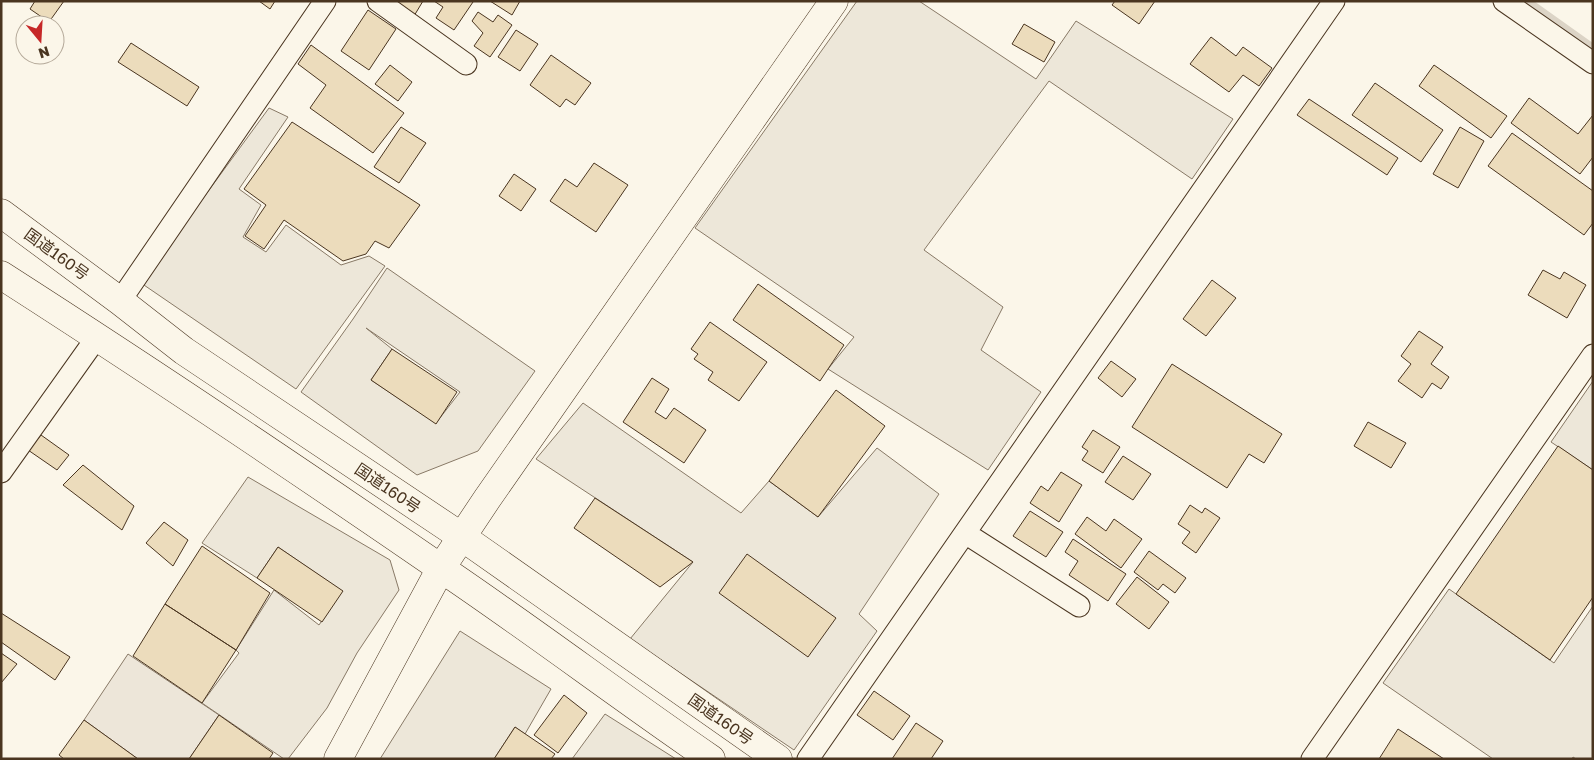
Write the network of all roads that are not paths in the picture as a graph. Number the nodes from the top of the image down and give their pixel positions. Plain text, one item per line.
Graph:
1 (325, 1) edge
2 (378, 1) edge
3 (834, 1) edge
4 (1334, 1) edge
5 (1504, 1) edge
6 (1593, 63) edge
7 (466, 64) dead end
8 (1, 213) edge
9 (1, 275) edge
10 (120, 301) junction
11 (97, 337) junction
12 (1593, 355) edge
13 (1, 472) edge
14 (965, 533) junction
15 (462, 537) junction
16 (441, 568) junction
17 (1079, 606) dead end
18 (338, 759) edge
19 (711, 759) edge
20 (778, 759) edge
21 (808, 759) edge
22 (1312, 759) edge

1 - 10 street
2 - 7 street
3 - 15 main road
4 - 14 street
5 - 6 street
8 - 10 main road, 国道160号
9 - 11 main road
10 - 15 main road, 国道160号
11 - 13 street
11 - 16 main road
12 - 22 street
14 - 17 street
14 - 21 street
15 - 16 main road
15 - 20 main road, 国道160号
16 - 18 main road
16 - 19 main road

